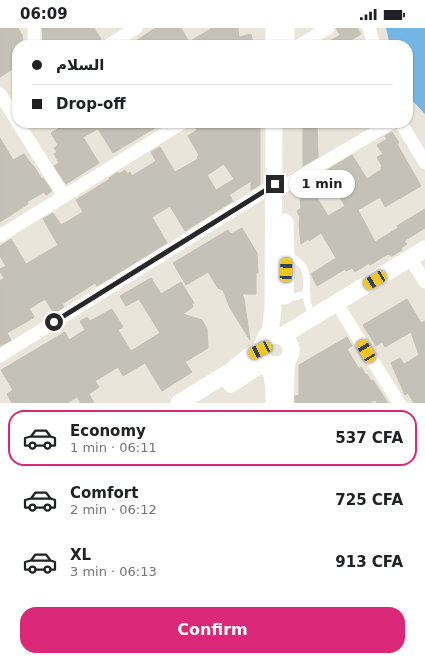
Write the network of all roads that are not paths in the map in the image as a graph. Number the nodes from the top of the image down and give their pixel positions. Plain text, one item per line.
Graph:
1 (34, 28) edge
2 (136, 28) edge
3 (274, 28) edge
4 (286, 28) edge
5 (328, 28) edge
6 (369, 28) edge
7 (34, 40) edge
8 (117, 40) edge
9 (274, 40) edge
10 (286, 40) edge
11 (308, 40) edge
12 (373, 40) edge
13 (0, 94) edge
14 (12, 104) edge
15 (22, 128) edge
16 (174, 128) edge
17 (274, 128) edge
18 (285, 128) edge
19 (382, 128) edge
20 (404, 128) edge
21 (425, 163) edge
22 (279, 185) junction
23 (64, 196) junction
24 (0, 236) edge
25 (425, 249) edge
26 (286, 255) junction
27 (420, 263) edge
28 (425, 282) edge
29 (307, 294) junction
30 (285, 299) junction
31 (342, 312) junction
32 (313, 318) junction
33 (275, 349) junction
34 (0, 356) edge
35 (179, 403) edge
36 (200, 403) edge
37 (274, 403) edge
38 (285, 403) edge
39 (399, 403) edge

1 - 7 street
2 - 8 street
3 - 9 street
4 - 10 street
5 - 11 street
6 - 12 street
13 - 14 street
15 - 23 street
16 - 23 street
17 - 22 street
18 - 22 street
19 - 22 street
20 - 21 street
22 - 26 street
22 - 33 street
22 - 34 street
23 - 24 street
25 - 32 street
26 - 29 lane
26 - 30 street
27 - 28 street
27 - 31 street
29 - 30 lane
29 - 32 lane
30 - 33 street
31 - 33 street
31 - 39 street
32 - 33 street
33 - 35 street
33 - 36 street
33 - 37 street
33 - 38 street

